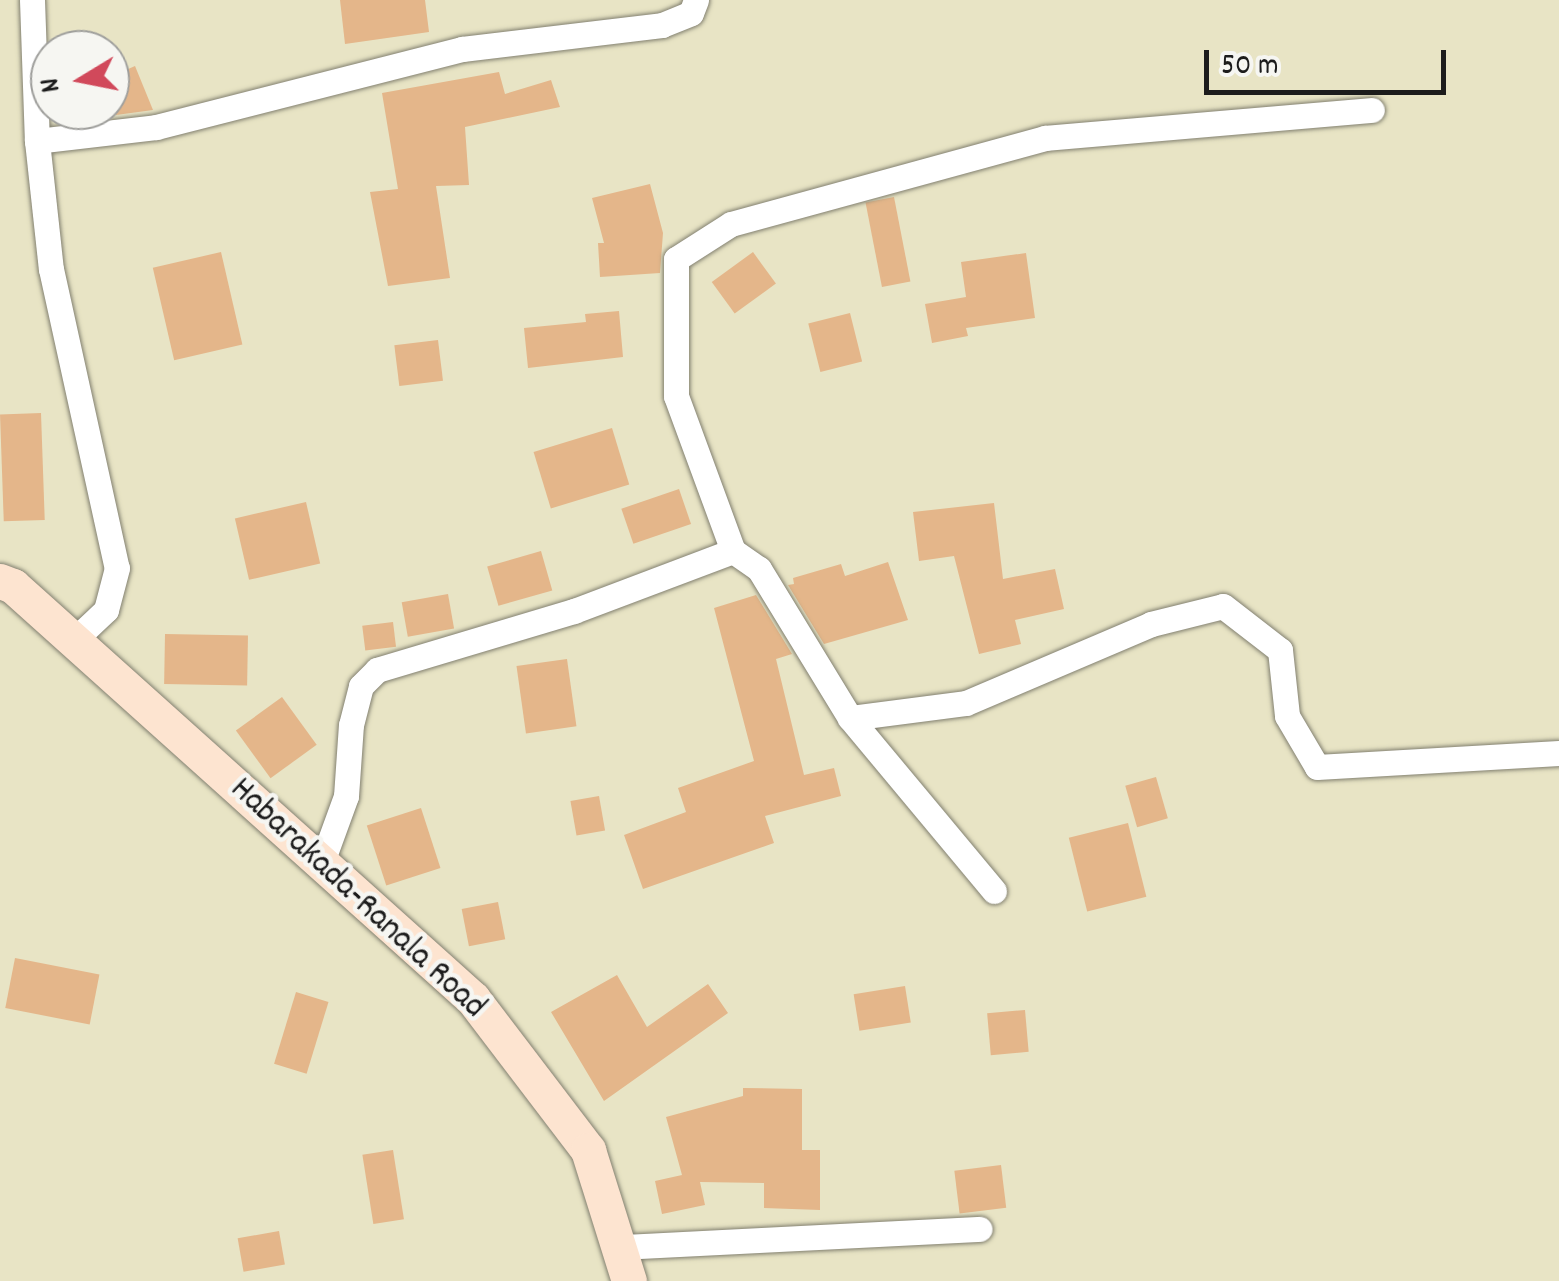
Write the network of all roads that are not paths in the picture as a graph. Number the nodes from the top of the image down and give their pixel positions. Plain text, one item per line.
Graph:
1 (32, 0) edge
2 (696, 0) edge
3 (1372, 110) dead end
4 (36, 141) junction
5 (733, 551) junction
6 (0, 582) edge
7 (72, 642) junction
8 (850, 718) junction
9 (1559, 754) edge
10 (322, 862) junction
11 (994, 891) dead end
12 (980, 1229) dead end
13 (622, 1246) junction
14 (630, 1281) edge

1 - 4 street
2 - 4 street
3 - 5 street
4 - 7 street
5 - 8 street
5 - 10 street
6 - 7 main road, Habarakada-Ranala Road
7 - 10 main road, Habarakada-Ranala Road
8 - 9 street
8 - 11 street
10 - 13 main road, Habarakada-Ranala Road
12 - 13 street
13 - 14 main road, Habarakada-Ranala Road

